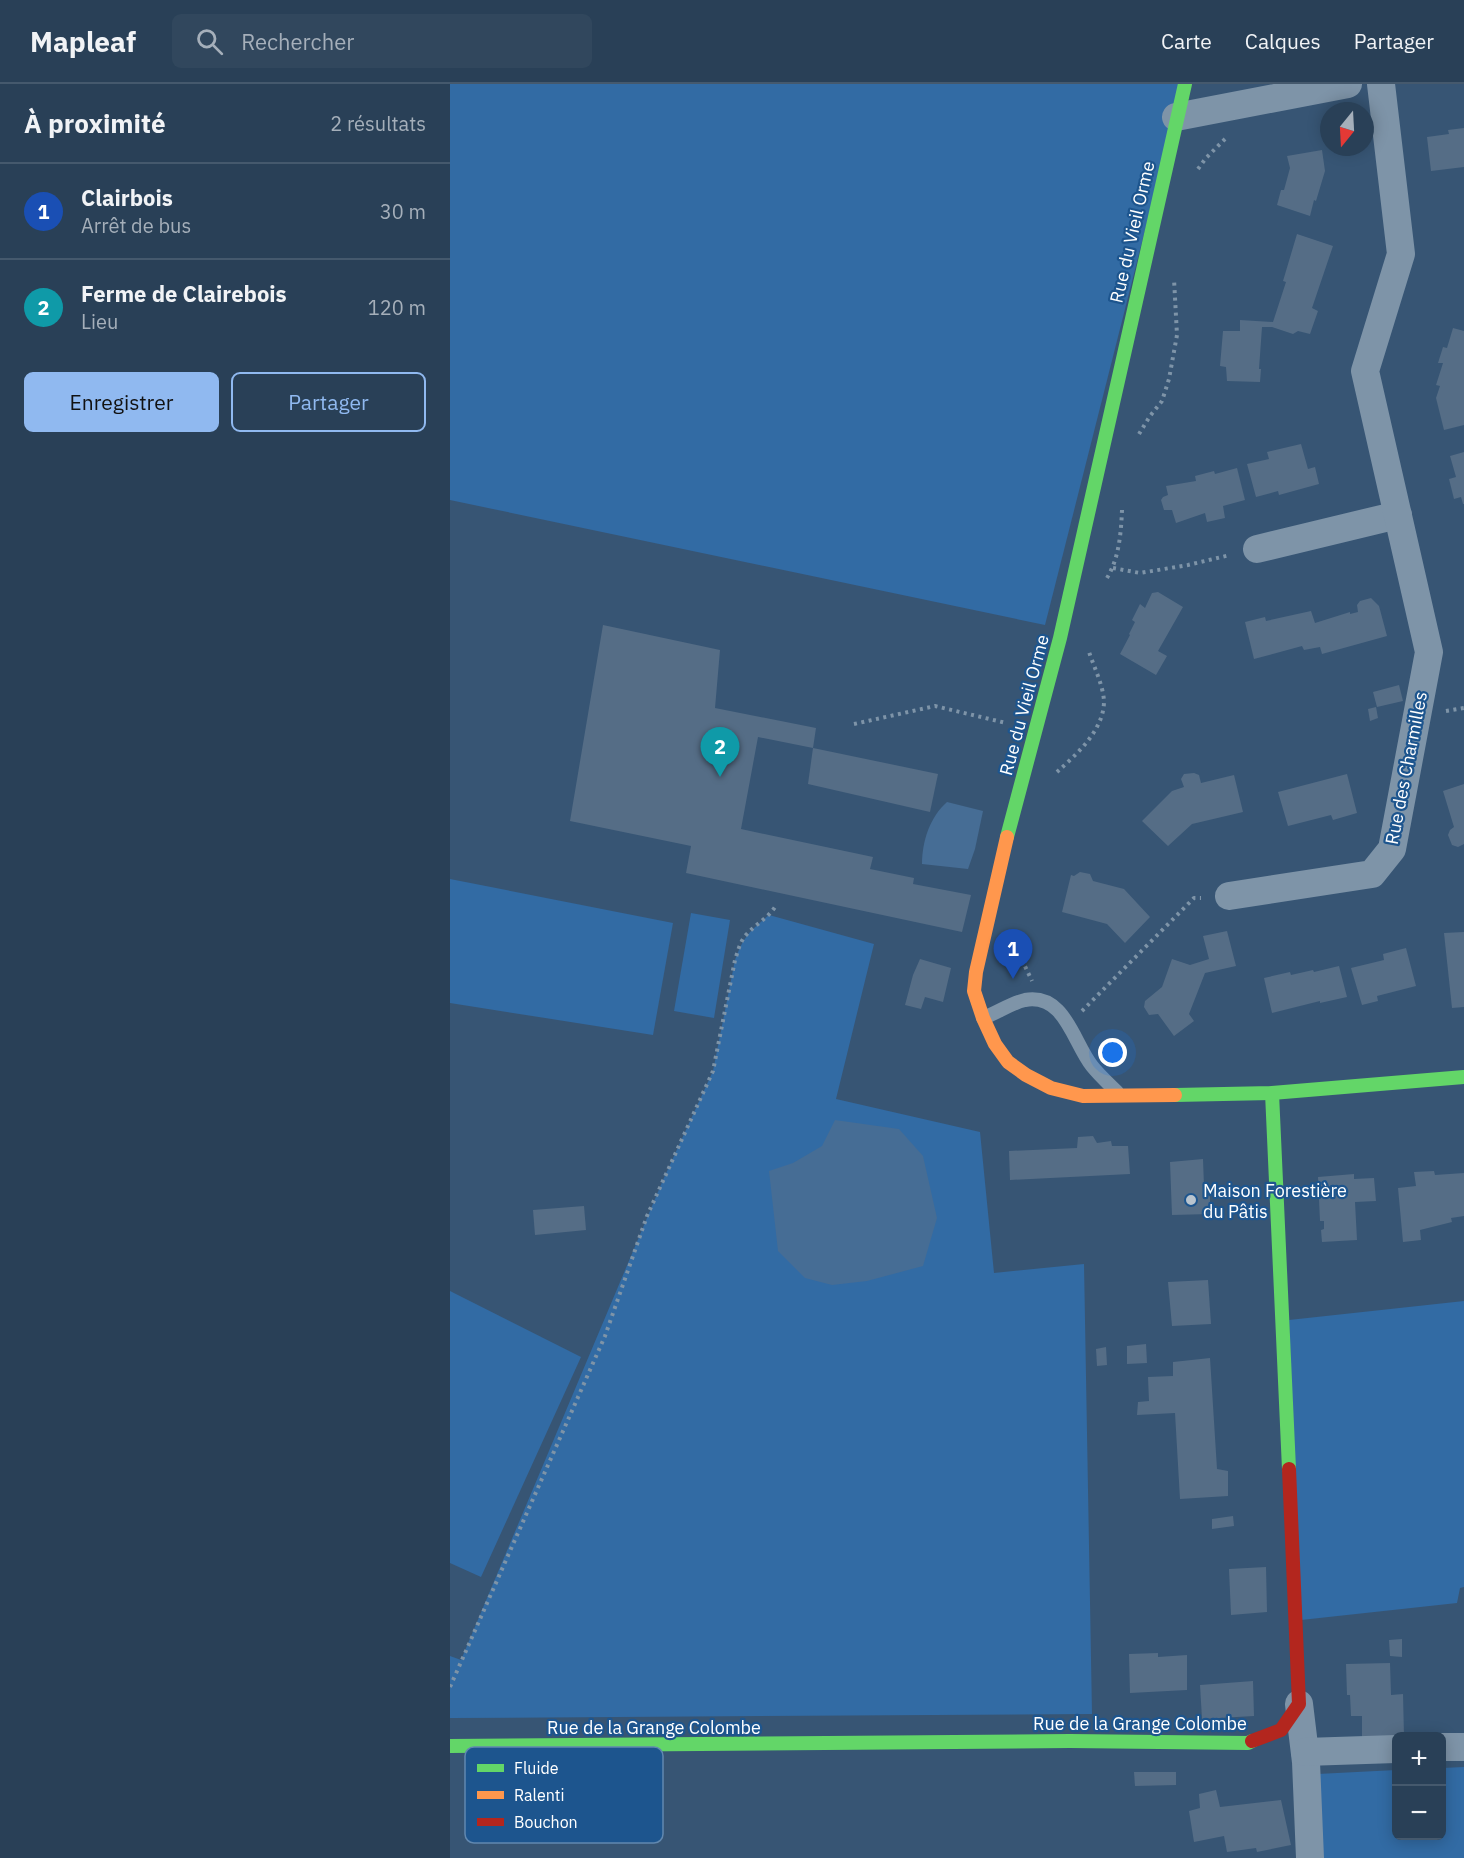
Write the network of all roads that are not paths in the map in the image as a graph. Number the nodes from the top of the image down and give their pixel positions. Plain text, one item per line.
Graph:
1 (1185, 84) edge
2 (1348, 84) edge
3 (1381, 84) edge
4 (1176, 117) junction
5 (1398, 515) junction
6 (1257, 549) road end
7 (1229, 896) road end
8 (983, 1018) junction
9 (1464, 1077) edge
10 (1272, 1093) junction
11 (1121, 1096) junction
12 (1299, 1704) junction
13 (450, 1746) edge
14 (1446, 1747) edge
15 (1464, 1747) edge
16 (1392, 1749) edge
17 (1305, 1752) junction
18 (1310, 1858) edge

1 - 4 street, Rue du Vieil Orme
2 - 4 street
3 - 5 street, Rue des Charmilles
4 - 8 street, Rue du Vieil Orme
5 - 6 street
5 - 7 street, Rue des Charmilles
8 - 11 street, Rue du Vieil Orme
8 - 11 lane
9 - 10 street
10 - 11 street, Rue du Vieil Orme
10 - 12 street
12 - 13 street, Rue de la Grange Colombe
12 - 17 street
14 - 15 street
16 - 17 street
17 - 18 street

